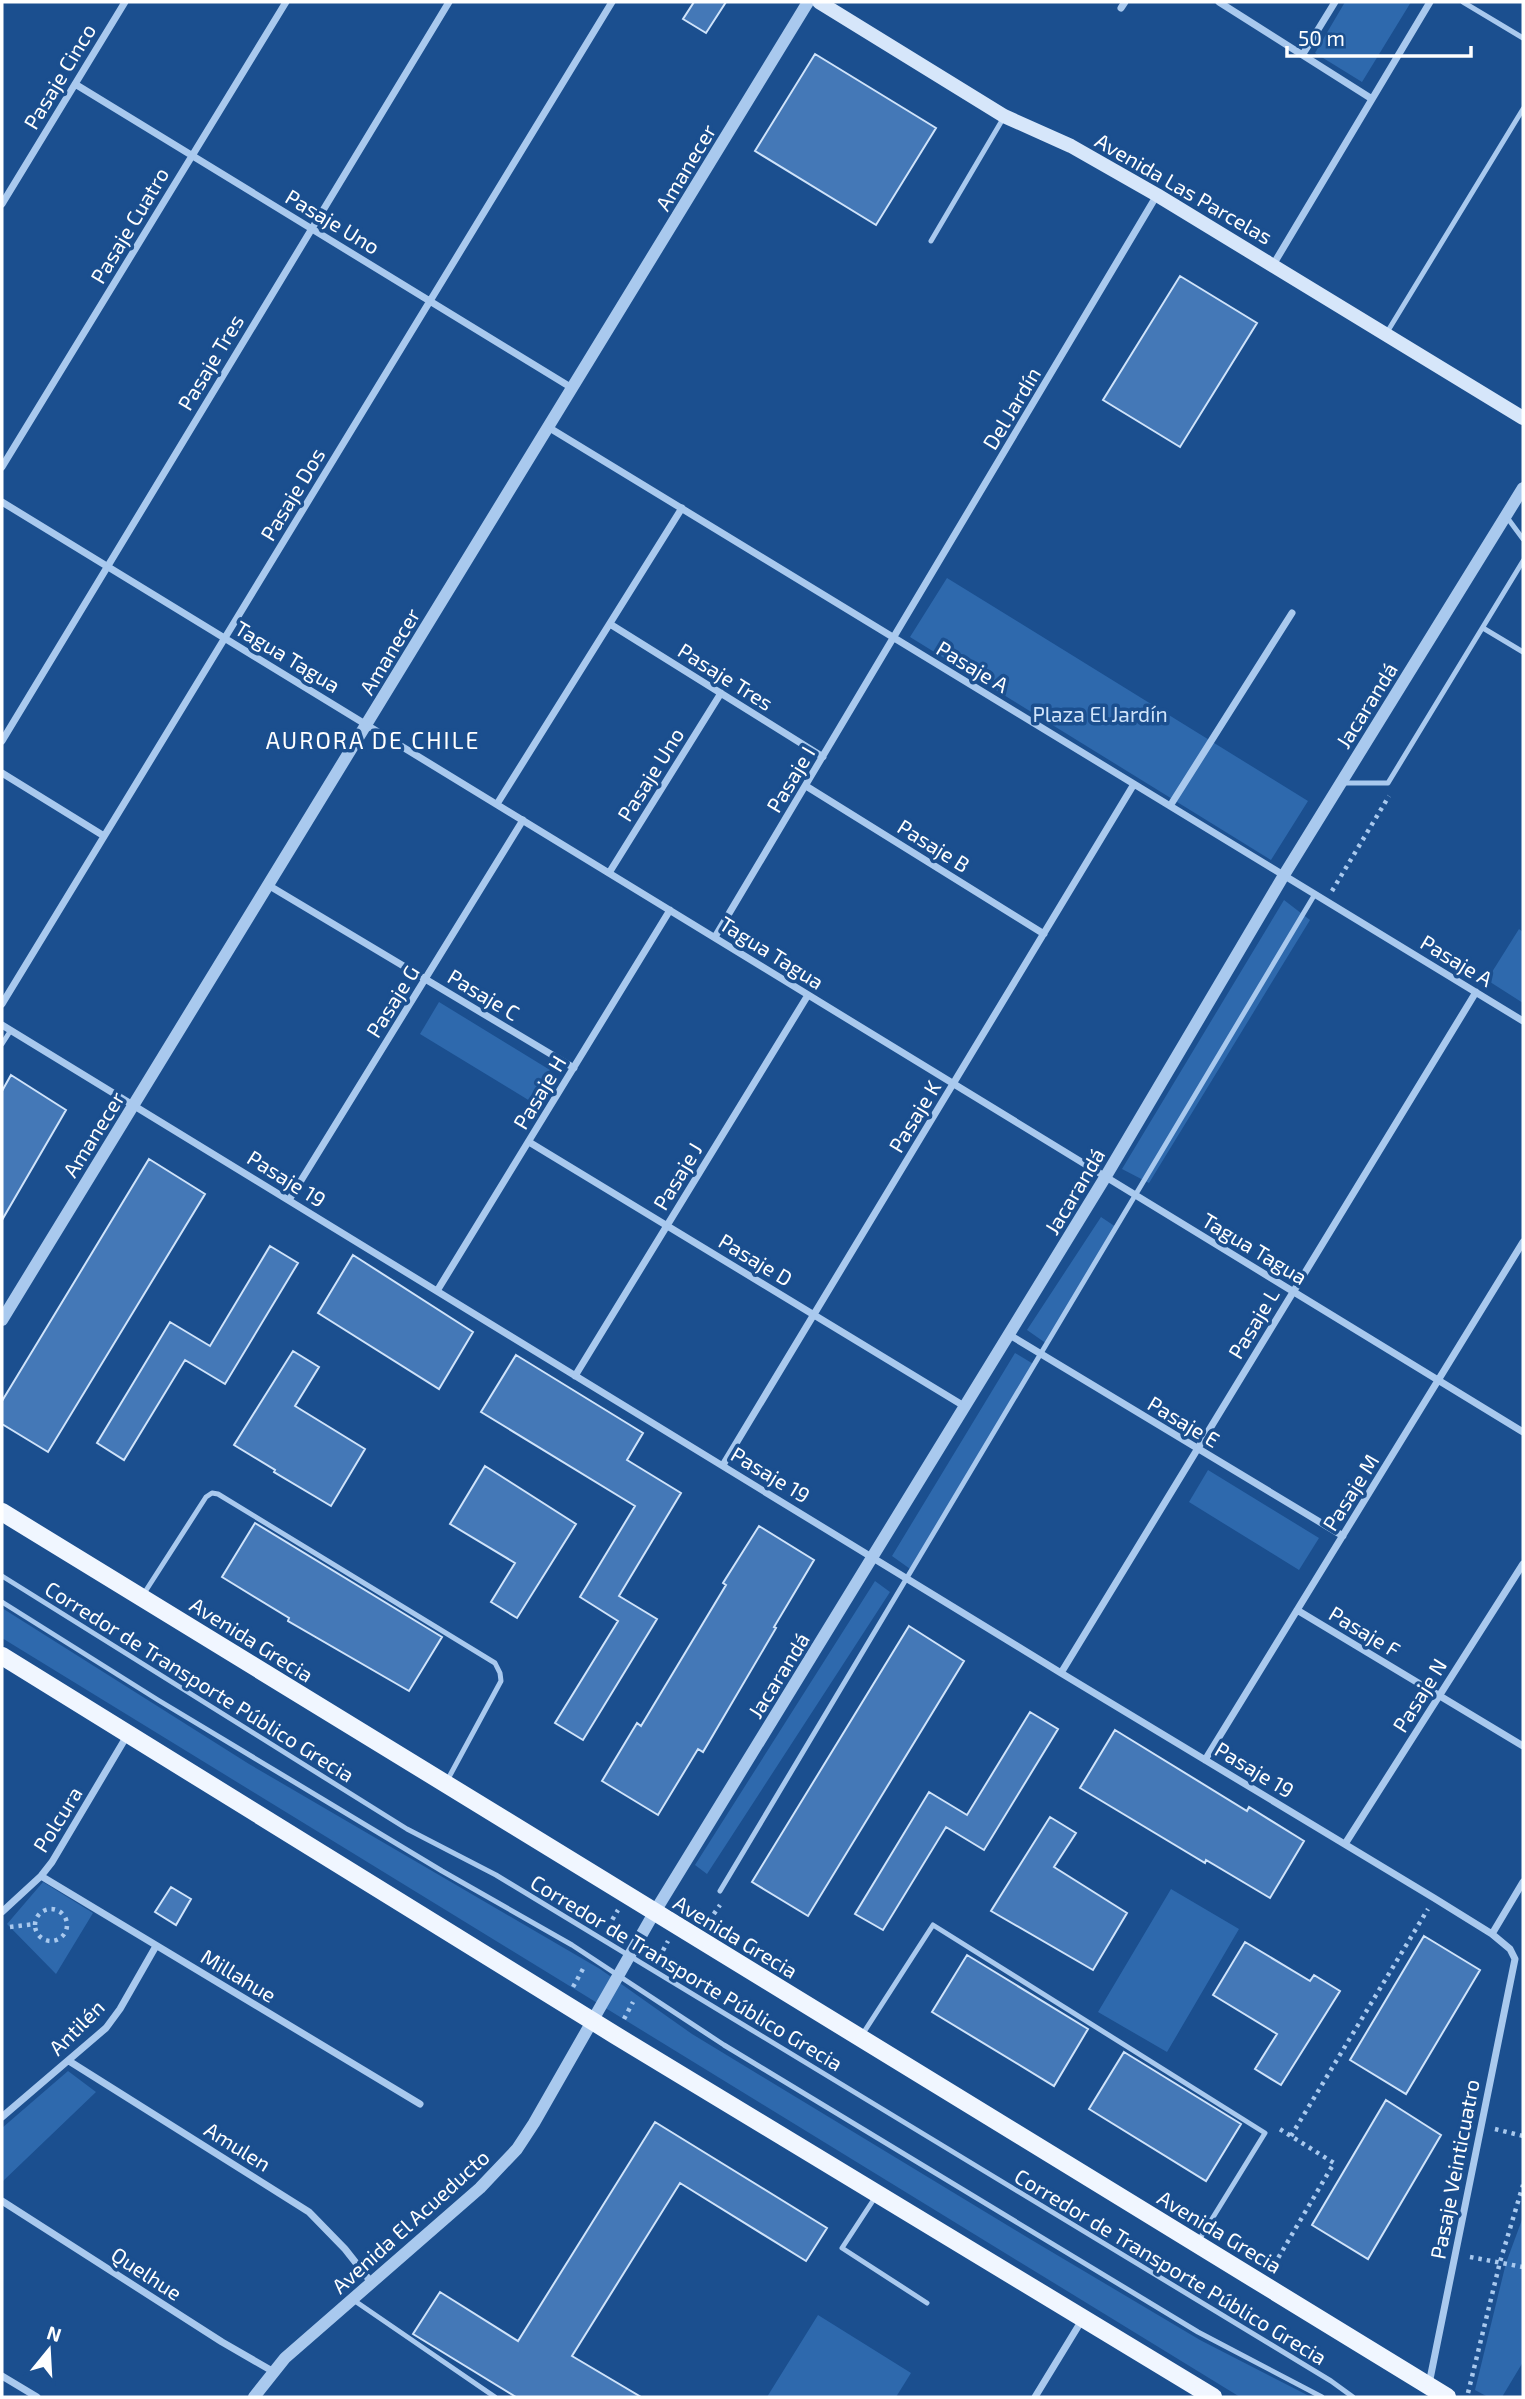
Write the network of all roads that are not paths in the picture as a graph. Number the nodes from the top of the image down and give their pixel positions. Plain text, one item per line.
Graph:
1 (125, 2) edge
2 (286, 2) edge
3 (449, 2) edge
4 (612, 2) edge
5 (808, 2) edge
6 (819, 2) edge
7 (1219, 2) edge
8 (1335, 2) edge
9 (1430, 2) edge
10 (1463, 2) edge
11 (1523, 38) edge
12 (1303, 54) junction
13 (75, 84) junction
14 (1372, 99) junction
15 (1523, 109) edge
16 (1004, 116) junction
17 (192, 156) junction
18 (2, 182) edge
19 (12, 188) junction
20 (1157, 195) junction
21 (2, 204) edge
22 (311, 228) junction
23 (931, 241) dead end
24 (1273, 265) junction
25 (430, 301) junction
26 (1386, 334) junction
27 (572, 388) junction
28 (1523, 418) edge
29 (548, 427) junction
30 (2, 467) edge
31 (1523, 488) edge
32 (2, 502) edge
33 (682, 509) junction
34 (1506, 516) junction
35 (1523, 539) edge
36 (1523, 561) edge
37 (106, 566) junction
38 (1292, 613) dead end
39 (610, 624) junction
40 (1483, 628) junction
41 (225, 638) junction
42 (895, 638) junction
43 (1523, 652) edge
44 (721, 693) junction
45 (366, 724) junction
46 (2, 741) edge
47 (824, 757) junction
48 (2, 773) edge
49 (1340, 783) junction
50 (1134, 784) junction
51 (806, 786) junction
52 (498, 804) junction
53 (1170, 806) junction
54 (523, 820) junction
55 (104, 836) junction
56 (609, 873) junction
57 (1284, 875) junction
58 (268, 885) junction
59 (1315, 894) junction
60 (670, 910) junction
61 (1044, 934) junction
62 (715, 937) junction
63 (426, 979) junction
64 (1476, 992) junction
65 (808, 995) junction
66 (2, 1004) edge
67 (1523, 1021) edge
68 (2, 1025) edge
69 (11, 1030) junction
70 (2, 1044) edge
71 (573, 1068) junction
72 (953, 1083) junction
73 (134, 1104) junction
74 (529, 1142) junction
75 (1106, 1176) junction
76 (1135, 1194) junction
77 (289, 1200) junction
78 (667, 1225) junction
79 (1523, 1242) edge
80 (437, 1291) junction
81 (1294, 1291) junction
82 (814, 1315) junction
83 (2, 1320) edge
84 (1008, 1334) junction
85 (1040, 1354) junction
86 (575, 1376) junction
87 (1439, 1380) junction
88 (964, 1406) junction
89 (1523, 1432) edge
90 (1197, 1449) junction
91 (723, 1465) junction
92 (2, 1512) edge
93 (1343, 1536) junction
94 (874, 1558) junction
95 (1523, 1563) edge
96 (2, 1576) edge
97 (905, 1577) junction
98 (141, 1598) junction
99 (2, 1602) edge
100 (1297, 1610) junction
101 (2, 1656) edge
102 (1061, 1673) junction
103 (1440, 1696) junction
104 (128, 1733) junction
105 (1523, 1746) edge
106 (1205, 1760) junction
107 (445, 1784) junction
108 (1345, 1844) junction
109 (41, 1876) junction
110 (1523, 1882) edge
111 (720, 1891) dead end
112 (2, 1912) edge
113 (654, 1913) junction
114 (1492, 1934) junction
115 (156, 1946) junction
116 (629, 1955) junction
117 (1515, 1959) joint
118 (617, 1976) junction
119 (592, 2020) junction
120 (860, 2037) junction
121 (69, 2061) junction
122 (420, 2104) dead end
123 (2, 2118) edge
124 (878, 2193) junction
125 (2, 2202) edge
126 (1196, 2244) junction
127 (371, 2282) junction
128 (352, 2299) junction
129 (927, 2303) dead end
130 (1083, 2317) junction
131 (274, 2372) junction
132 (2, 2376) edge
133 (1429, 2385) junction
134 (37, 2397) edge
135 (254, 2397) edge
136 (495, 2397) edge
137 (1035, 2397) edge
138 (1213, 2397) edge
139 (1322, 2397) edge
140 (1353, 2397) edge
141 (1447, 2397) edge

1 - 13 street, Pasaje Cinco
2 - 17 street, Pasaje Cuatro
3 - 22 street, Pasaje Tres
4 - 25 street, Pasaje Dos
5 - 27 street, Amanecer
6 - 16 main road, Avenida Las Parcelas
7 - 12 street
8 - 12 street
9 - 14 street
10 - 11 lane
12 - 14 street
13 - 17 street, Pasaje Uno
13 - 19 street, Pasaje Cinco
14 - 24 street
15 - 26 lane
16 - 20 main road, Avenida Las Parcelas
16 - 23 lane
17 - 22 street, Pasaje Uno
17 - 30 street, Pasaje Cuatro
18 - 19 street
19 - 21 street, Pasaje Cinco
20 - 24 main road, Avenida Las Parcelas
20 - 42 street, Del Jardín
22 - 25 street, Pasaje Uno
22 - 37 street, Pasaje Tres
24 - 26 main road, Avenida Las Parcelas
25 - 27 street, Pasaje Uno
25 - 41 street, Pasaje Dos
26 - 28 main road, Avenida Las Parcelas
27 - 29 street, Amanecer
29 - 33 street, Pasaje A
29 - 45 street, Amanecer
31 - 34 street, Jacarandá
32 - 37 street, Tagua Tagua
33 - 39 street
33 - 42 street, Pasaje A
34 - 35 lane
34 - 49 street, Jacarandá
36 - 40 lane
37 - 41 street, Tagua Tagua
37 - 46 street, Pasaje Tres
38 - 53 street
39 - 44 street, Pasaje Tres
39 - 52 street
40 - 43 lane
40 - 49 lane
41 - 45 street, Tagua Tagua
41 - 55 street, Pasaje Dos
42 - 47 street, Pasaje I
42 - 50 street, Pasaje A
44 - 47 street, Pasaje Tres
44 - 56 street, Pasaje Uno
45 - 52 street, Tagua Tagua
45 - 58 street, Amanecer
47 - 51 street, Pasaje I
48 - 55 street
49 - 57 street, Jacarandá
50 - 53 street, Pasaje A
50 - 61 street, Pasaje K
51 - 61 street, Pasaje B
51 - 62 street, Pasaje I
52 - 54 street, Tagua Tagua
53 - 57 street, Pasaje A
54 - 56 street, Tagua Tagua
54 - 63 street, Pasaje G
55 - 66 street, Pasaje Dos
56 - 60 street, Tagua Tagua
57 - 59 street, Pasaje A
57 - 75 street, Jacarandá
58 - 63 street, Pasaje C
58 - 73 street, Amanecer
59 - 64 street, Pasaje A
59 - 76 lane
60 - 62 street, Tagua Tagua
60 - 71 street, Pasaje H
61 - 72 street, Pasaje K
62 - 65 street, Tagua Tagua
63 - 71 street, Pasaje C
63 - 77 street, Pasaje G
64 - 67 street, Pasaje A
64 - 81 street, Pasaje L
65 - 72 street, Tagua Tagua
65 - 78 street, Pasaje J
68 - 69 street, Pasaje 19
69 - 70 lane
69 - 73 street, Pasaje 19
71 - 74 street, Pasaje H
72 - 75 street, Tagua Tagua
72 - 82 street, Pasaje K
73 - 77 street, Pasaje 19
73 - 83 street, Amanecer
74 - 78 street, Pasaje D
74 - 80 street, Pasaje H
75 - 76 street, Tagua Tagua
75 - 84 street, Jacarandá
76 - 81 street, Tagua Tagua
76 - 85 lane
77 - 80 street, Pasaje 19
78 - 82 street, Pasaje D
78 - 86 street, Pasaje J
79 - 87 street, Pasaje M
80 - 86 street, Pasaje 19
81 - 87 street, Tagua Tagua
81 - 90 street, Pasaje L
82 - 88 street, Pasaje D
82 - 91 street, Pasaje K
84 - 85 street, Pasaje E
84 - 88 street, Jacarandá
85 - 90 street, Pasaje E
85 - 97 lane
86 - 91 street, Pasaje 19
87 - 89 street, Tagua Tagua
87 - 93 street, Pasaje M
88 - 94 street, Jacarandá
90 - 93 street, Pasaje E
90 - 102 street, Pasaje L
91 - 94 street, Pasaje 19
92 - 98 main road, Avenida Grecia
93 - 100 street, Pasaje M
94 - 97 street, Pasaje 19
94 - 113 street, Jacarandá
95 - 103 street, Pasaje N
96 - 116 lane, Corredor de Transporte Público Grecia
97 - 102 street, Pasaje 19
97 - 111 lane
98 - 107 main road, Avenida Grecia
98 - 107 lane
99 - 118 lane, Corredor de Transporte Público Grecia
100 - 103 street, Pasaje F
100 - 106 street, Pasaje M
101 - 104 main road
102 - 106 street, Pasaje 19
103 - 105 street, Pasaje F
103 - 108 street, Pasaje N
104 - 109 street, Polcura
104 - 119 main road
106 - 108 street, Pasaje 19
107 - 113 main road, Avenida Grecia
108 - 114 street, Pasaje 19
109 - 112 street, Polcura
109 - 115 street, Millahue
110 - 114 street
113 - 116 street, Avenida El Acueducto
113 - 120 main road, Avenida Grecia
114 - 117 street, Pasaje 19
115 - 121 street, Antilén
115 - 122 street, Millahue
116 - 118 street, Avenida El Acueducto
116 - 140 lane, Corredor de Transporte Público Grecia
117 - 133 street, Pasaje Veinticuatro
118 - 119 street, Avenida El Acueducto
118 - 139 lane, Corredor de Transporte Público Grecia
119 - 124 main road
119 - 127 street, Avenida El Acueducto
120 - 126 main road, Avenida Grecia
120 - 126 lane
121 - 123 street, Antilén
121 - 127 street, Amulen
124 - 129 lane
124 - 130 main road
125 - 131 street, Quelhue
126 - 133 main road, Avenida Grecia
127 - 128 street, Avenida El Acueducto
128 - 131 street, Avenida El Acueducto
128 - 136 lane
130 - 137 street
130 - 138 main road
131 - 135 street, Avenida El Acueducto
132 - 134 street
133 - 141 main road, Avenida Grecia

